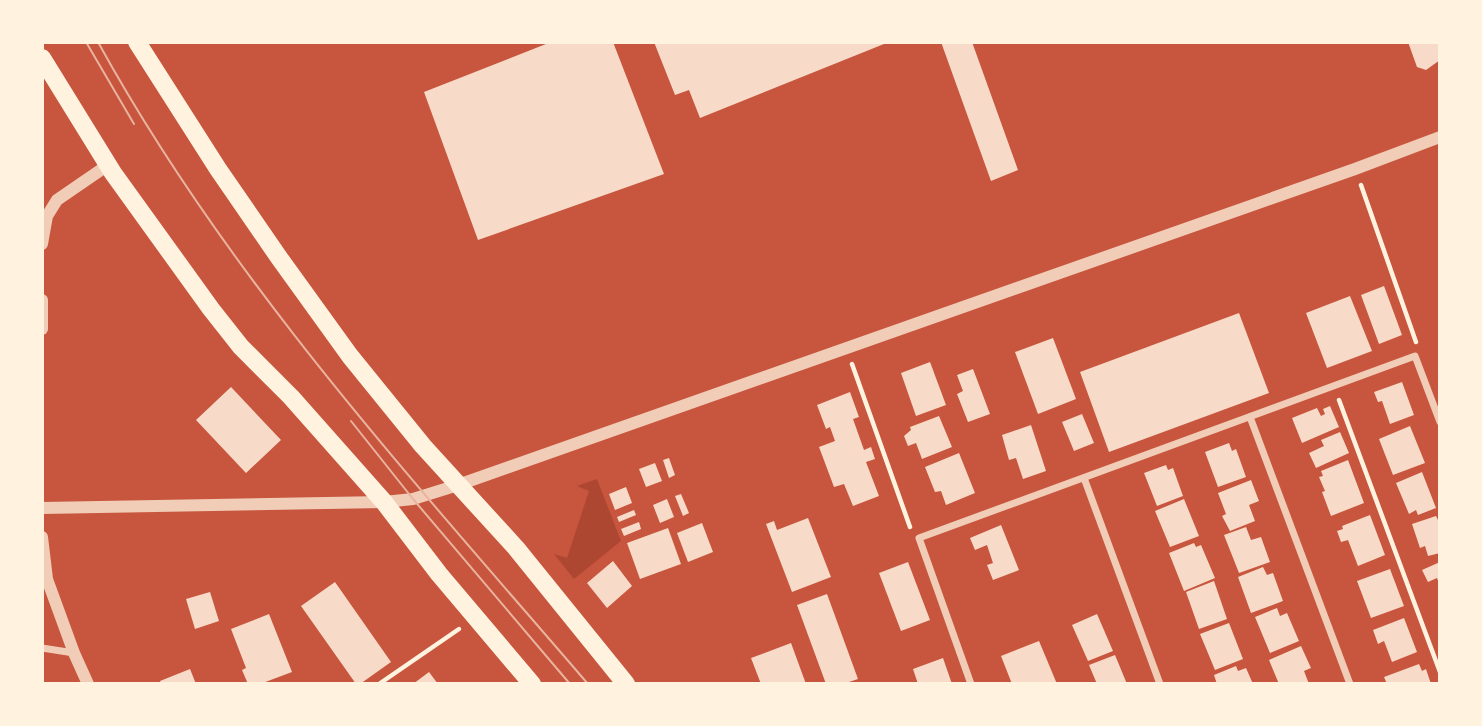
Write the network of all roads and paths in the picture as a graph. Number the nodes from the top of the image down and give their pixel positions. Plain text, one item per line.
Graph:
1 (137, 42) edge
2 (42, 58) edge
3 (1440, 137) edge
4 (108, 165) junction
5 (1355, 169) junction
6 (42, 244) edge
7 (42, 300) edge
8 (42, 316) edge
9 (42, 328) edge
10 (846, 348) junction
11 (1415, 356) junction
12 (1334, 386) junction
13 (1250, 417) junction
14 (1440, 422) edge
15 (1084, 478) junction
16 (458, 485) junction
17 (384, 502) junction
18 (42, 508) edge
19 (42, 537) edge
20 (919, 538) junction
21 (460, 628) dead end
22 (42, 648) edge
23 (74, 653) junction
24 (1440, 672) edge
25 (88, 684) edge
26 (379, 684) edge
27 (532, 684) edge
28 (626, 684) edge
29 (971, 684) edge
30 (1160, 684) edge
31 (1350, 684) edge

1 - 16 main road
2 - 4 main road
3 - 5 street
4 - 6 street
4 - 17 main road
5 - 10 street
5 - 11 path
7 - 8 street
8 - 9 street
10 - 16 street
10 - 20 path
11 - 12 street
11 - 14 street
12 - 13 street
12 - 24 path
13 - 15 street
13 - 31 street
15 - 20 street
15 - 30 street
16 - 17 street
16 - 28 main road
17 - 18 street
17 - 27 main road
19 - 23 street
20 - 29 street
21 - 26 path
22 - 23 street
23 - 25 street

